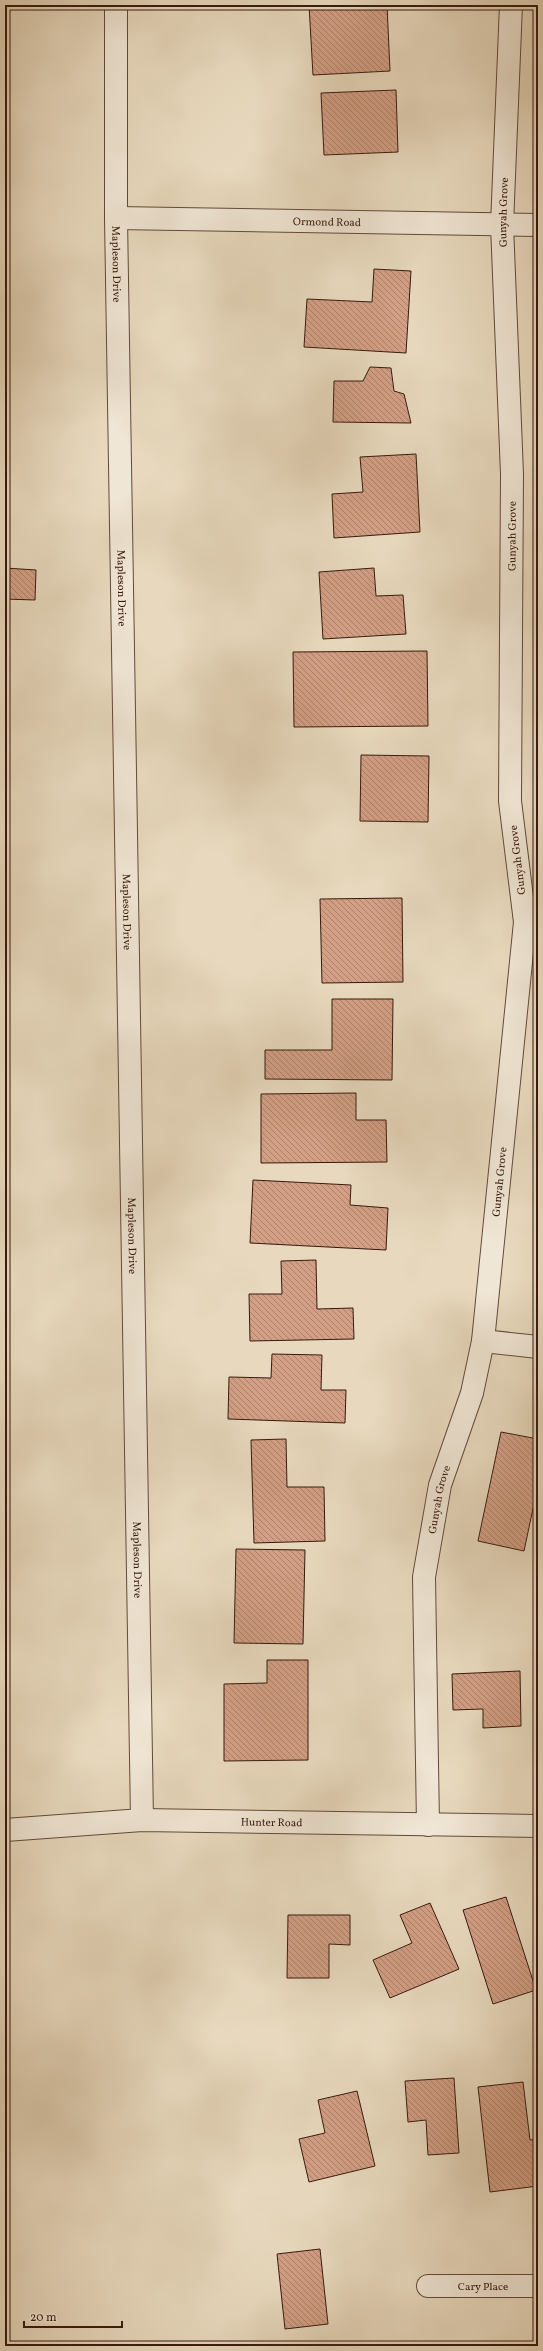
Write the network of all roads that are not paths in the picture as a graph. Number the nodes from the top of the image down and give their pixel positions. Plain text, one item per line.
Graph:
1 (116, 5) edge
2 (511, 5) edge
3 (116, 218) junction
4 (502, 225) junction
5 (538, 225) edge
6 (531, 922) edge
7 (483, 1341) junction
8 (538, 1347) edge
9 (142, 1820) junction
10 (428, 1825) junction
11 (538, 1826) edge
12 (5, 1830) edge
13 (428, 2286) dead end
14 (538, 2286) edge

1 - 3 street, Mapleson Drive
2 - 4 street, Gunyah Grove
3 - 4 street, Ormond Road
3 - 9 street, Mapleson Drive
4 - 5 street, Ormond Road
4 - 6 street, Gunyah Grove
6 - 7 street, Gunyah Grove
7 - 8 street
7 - 10 street, Gunyah Grove
9 - 10 street, Hunter Road
9 - 12 street, Hunter Road
10 - 11 street, Hunter Road
13 - 14 street, Cary Place

